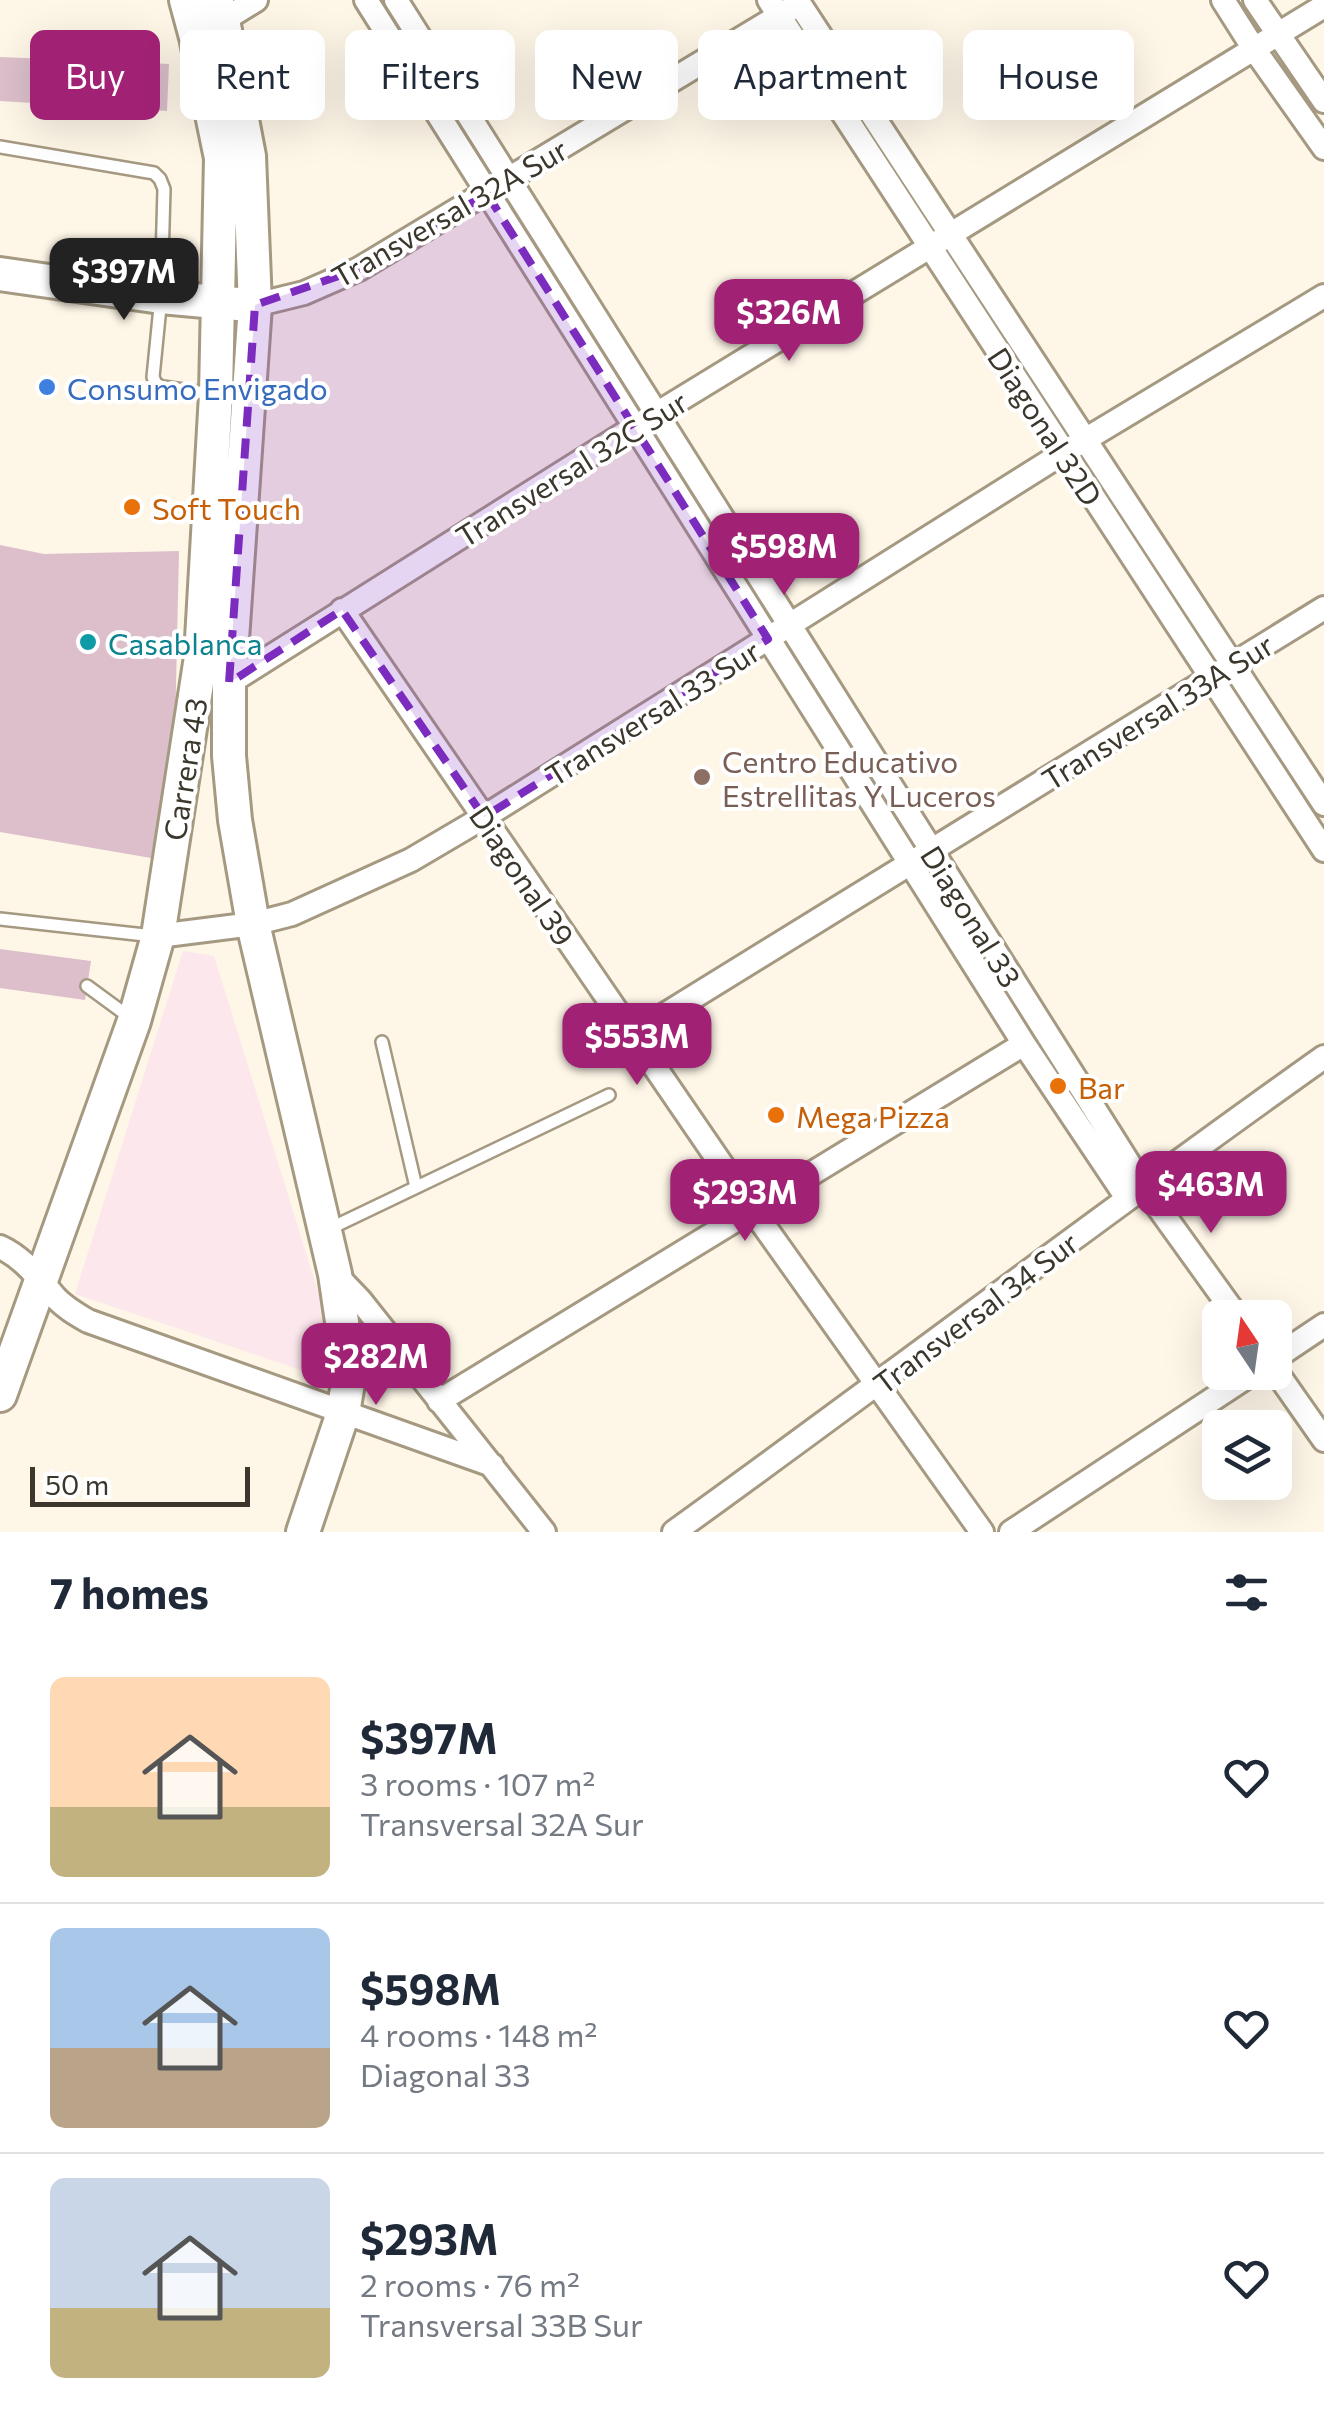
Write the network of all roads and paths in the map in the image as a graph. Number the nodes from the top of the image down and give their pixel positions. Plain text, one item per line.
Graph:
1 (186, 0) edge
2 (256, 0) edge
3 (366, 0) edge
4 (396, 0) edge
5 (1223, 0) edge
6 (1255, 0) edge
7 (790, 4) edge
8 (1324, 6) edge
9 (212, 19) edge
10 (1277, 35) junction
11 (1254, 49) junction
12 (1324, 101) edge
13 (0, 147) edge
14 (1324, 148) edge
15 (510, 180) junction
16 (487, 194) junction
17 (951, 235) junction
18 (930, 248) junction
19 (0, 274) edge
20 (161, 296) junction
21 (1324, 296) edge
22 (219, 304) junction
23 (255, 305) junction
24 (216, 394) junction
25 (657, 414) junction
26 (635, 427) junction
27 (1086, 440) junction
28 (1064, 453) junction
29 (1324, 608) edge
30 (342, 610) junction
31 (790, 626) junction
32 (768, 639) junction
33 (1233, 664) junction
34 (1211, 678) junction
35 (229, 683) junction
36 (1324, 804) edge
37 (484, 817) junction
38 (931, 850) junction
39 (1324, 850) edge
40 (910, 863) junction
41 (0, 918) edge
42 (254, 924) junction
43 (158, 936) junction
44 (87, 986) dead end
45 (134, 1022) junction
46 (632, 1035) junction
47 (382, 1042) dead end
48 (1024, 1044) junction
49 (1324, 1057) edge
50 (609, 1095) dead end
51 (416, 1187) junction
52 (1135, 1192) junction
53 (752, 1209) junction
54 (325, 1231) junction
55 (0, 1247) edge
56 (334, 1274) junction
57 (42, 1280) junction
58 (1223, 1300) edge
59 (1324, 1325) edge
60 (1292, 1347) edge
61 (878, 1384) junction
62 (1227, 1390) edge
63 (1289, 1390) edge
64 (0, 1395) edge
65 (439, 1401) junction
66 (343, 1414) junction
67 (1324, 1440) edge
68 (492, 1464) junction
69 (303, 1532) edge
70 (544, 1532) edge
71 (674, 1532) edge
72 (982, 1532) edge
73 (1011, 1532) edge

1 - 9 street, Carrera 43
2 - 9 street
3 - 16 street, Diagonal 33
4 - 15 street, Diagonal 33
5 - 11 street
6 - 10 street
7 - 15 street, Transversal 32A Sur
7 - 17 street, Diagonal 32D
7 - 18 street, Diagonal 32D
8 - 10 street, Transversal 32C Sur
9 - 22 street, Carrera 43
9 - 23 street, Carrera 43
10 - 11 street, Transversal 32C Sur
10 - 12 street
11 - 14 street
11 - 17 street, Transversal 32C Sur
13 - 20 lane
15 - 16 street, Transversal 32A Sur
15 - 25 street, Diagonal 33
16 - 23 street, Transversal 32A Sur
16 - 26 street, Diagonal 33
17 - 18 street, Transversal 32C Sur
17 - 27 street, Diagonal 32D
18 - 25 street, Transversal 32C Sur
18 - 28 street, Diagonal 32D
19 - 20 street, Transversal 32A Sur
20 - 22 street, Transversal 32A Sur
20 - 24 lane
21 - 27 street, Transversal 33 Sur
22 - 23 street, Transversal 32A Sur
22 - 24 street, Carrera 43
23 - 35 street, Carrera 43
24 - 43 street, Carrera 43
25 - 26 street, Transversal 32C Sur
25 - 31 street, Diagonal 33
26 - 30 street, Transversal 32C Sur
26 - 32 street, Diagonal 33
27 - 28 street, Transversal 33 Sur
27 - 33 street, Diagonal 32D
28 - 31 street, Transversal 33 Sur
28 - 34 street, Diagonal 32D
29 - 33 street, Transversal 33A Sur
30 - 35 street, Transversal 32C Sur
30 - 37 street, Diagonal 39
31 - 32 street, Transversal 33 Sur
31 - 38 street, Diagonal 33
32 - 37 street, Transversal 33 Sur
32 - 40 street, Diagonal 33
33 - 34 street, Transversal 33A Sur
33 - 36 street, Diagonal 32D
34 - 38 street, Transversal 33A Sur
34 - 39 street, Diagonal 32D
35 - 42 street, Carrera 43
37 - 42 street, Transversal 33 Sur
37 - 46 street, Diagonal 39
38 - 40 street, Transversal 33A Sur
38 - 52 street, Diagonal 33
40 - 46 street, Transversal 33A Sur
40 - 48 street, Diagonal 33
41 - 43 lane
42 - 43 street, Transversal 33 Sur
42 - 54 street, Carrera 43
43 - 45 street, Carrera 43
44 - 45 lane
45 - 57 street, Carrera 43
46 - 53 street, Diagonal 39
47 - 51 lane
48 - 52 street, Diagonal 33
48 - 53 street
49 - 52 street, Transversal 34 Sur
50 - 51 lane
51 - 54 lane
52 - 58 street, Diagonal 33
52 - 61 street, Transversal 34 Sur
53 - 61 street, Diagonal 39
53 - 65 street
54 - 56 street, Carrera 43
55 - 57 street
56 - 65 street
56 - 66 street, Carrera 43
57 - 64 street, Carrera 43
57 - 66 street
59 - 60 street
61 - 71 street, Transversal 34 Sur
61 - 72 street, Diagonal 39
62 - 73 street
63 - 67 street
65 - 68 street
66 - 68 street
66 - 69 street, Carrera 43
68 - 70 street

